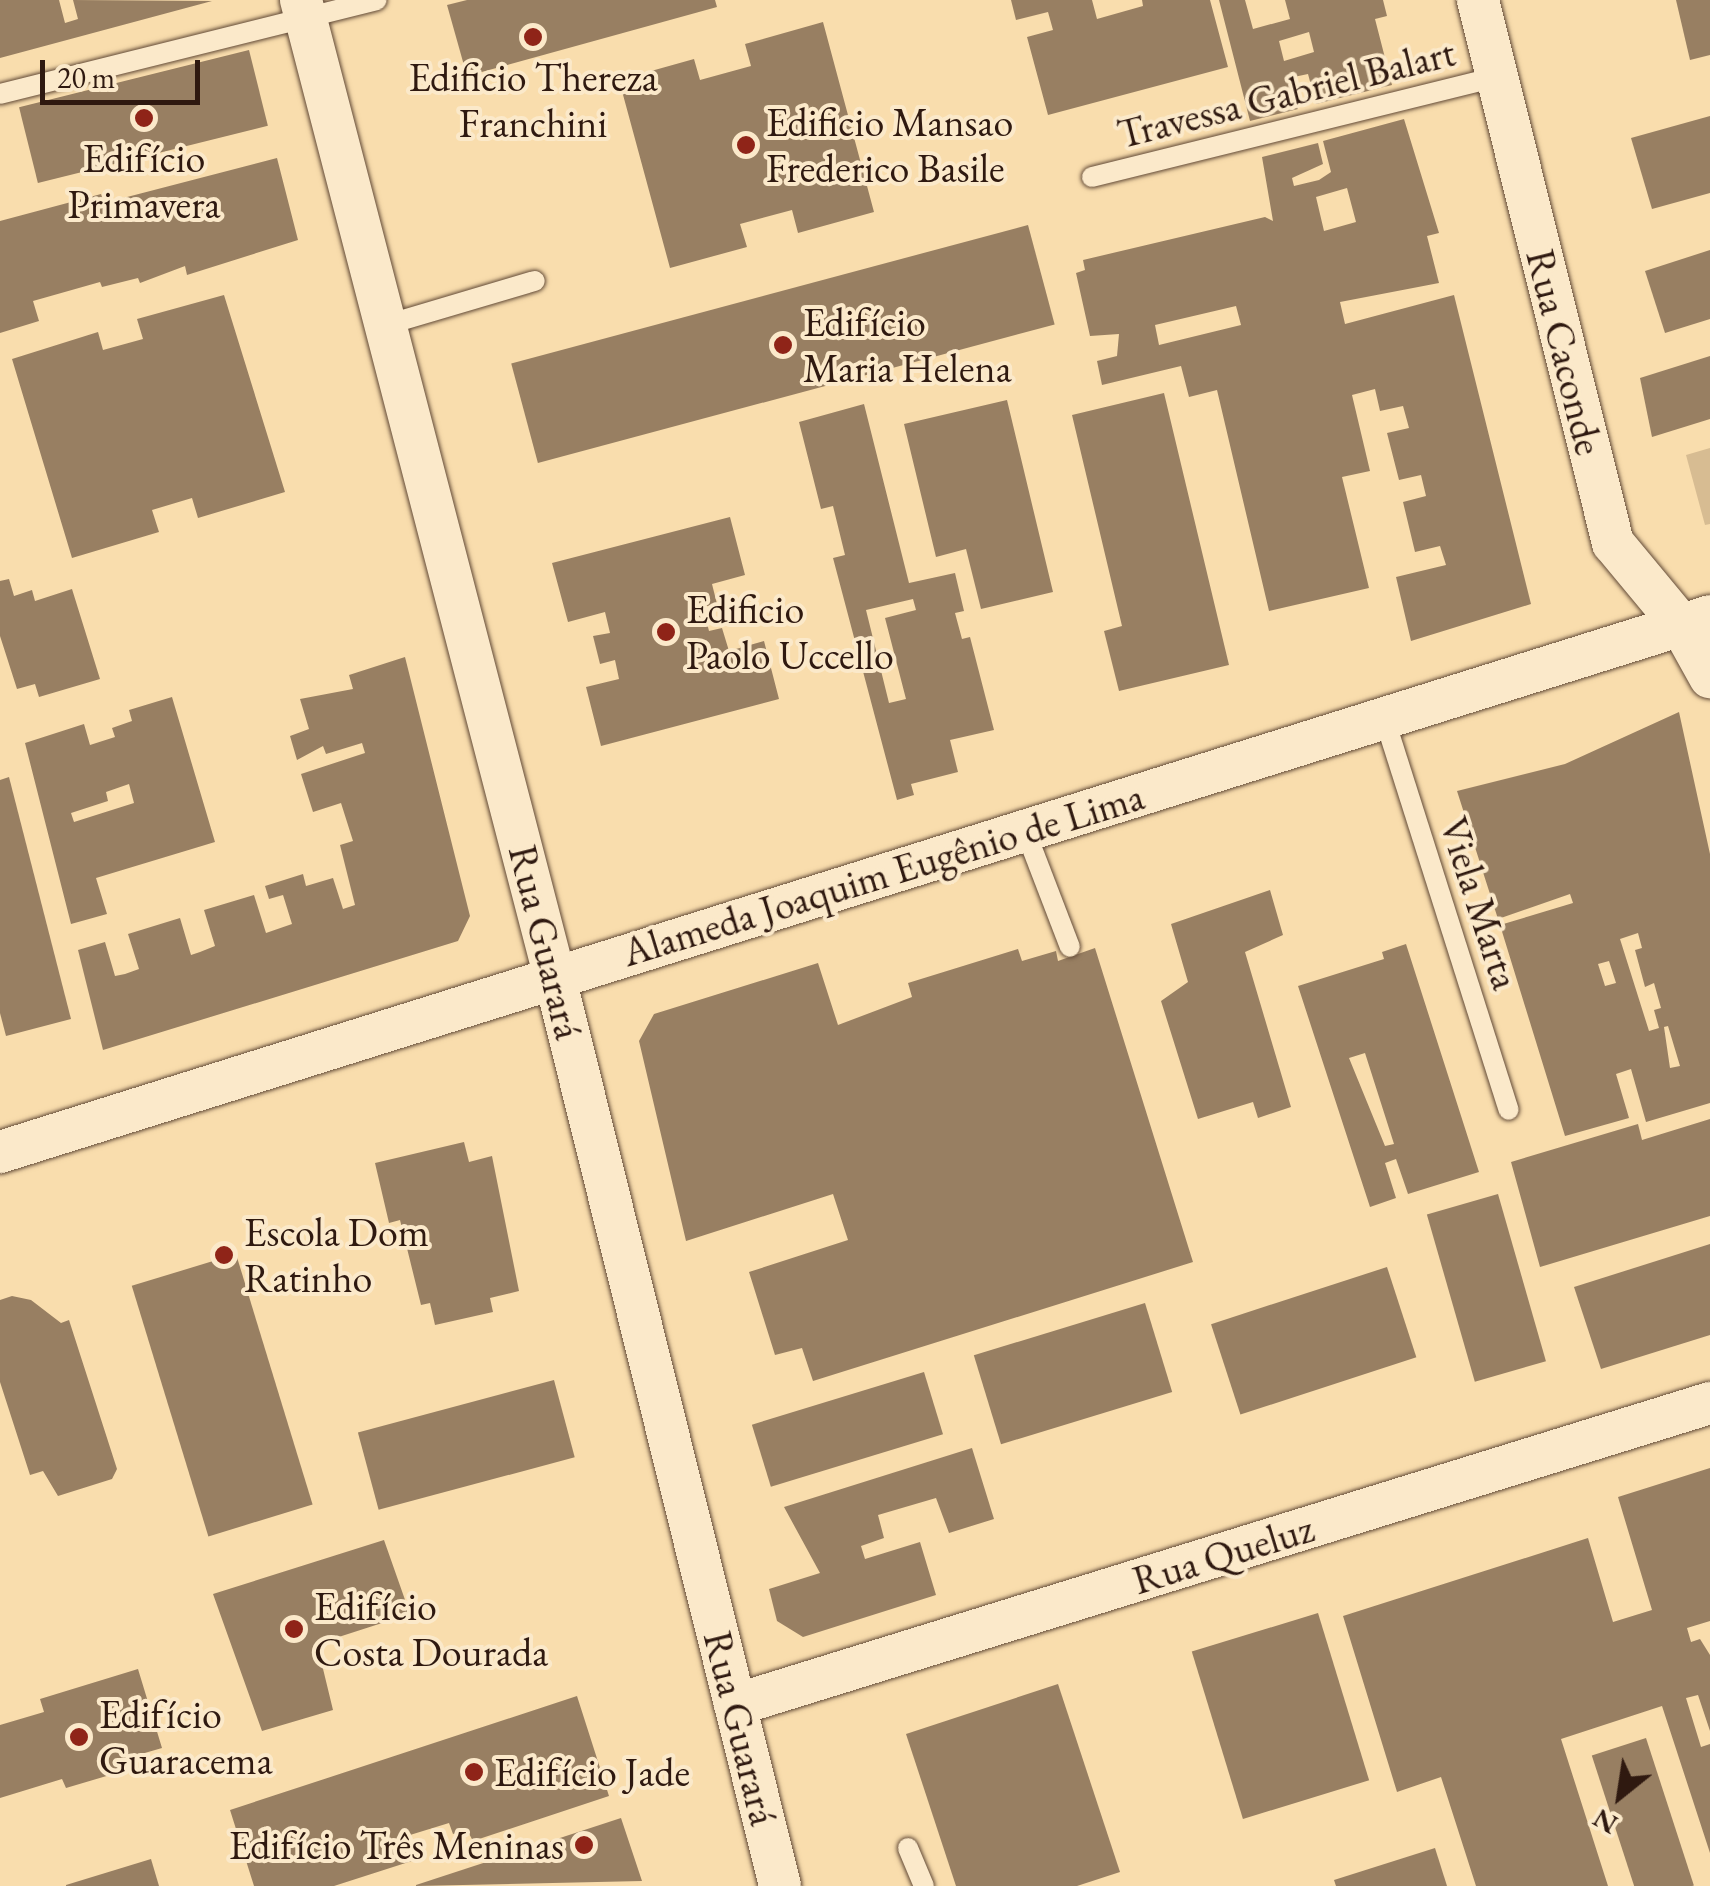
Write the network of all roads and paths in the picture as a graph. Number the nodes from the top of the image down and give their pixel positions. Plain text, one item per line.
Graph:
1 (376, 0) edge
2 (1478, 0) edge
3 (303, 6) edge
4 (1497, 77) junction
5 (0, 94) edge
6 (1092, 177) dead end
7 (535, 282) dead end
8 (386, 325) junction
9 (1696, 621) edge
10 (1710, 677) edge
11 (1384, 717) junction
12 (1025, 830) junction
13 (1070, 947) dead end
14 (555, 978) junction
15 (1509, 1110) dead end
16 (0, 1152) edge
17 (1710, 1404) edge
18 (735, 1705) junction
19 (908, 1848) dead end
20 (780, 1886) edge
21 (924, 1886) edge

1 - 3 lane
2 - 4 street, Rua Caconde
3 - 5 lane
3 - 8 street, Rua Guarará
4 - 6 lane, Travessa Gabriel Balart
4 - 9 street, Rua Caconde
7 - 8 lane
8 - 14 street, Rua Guarará
9 - 10 street, Rua Caconde
9 - 11 street, Alameda Joaquim Eugênio de Lima
11 - 12 street, Alameda Joaquim Eugênio de Lima
11 - 15 lane, Viela Marta
12 - 13 lane
12 - 14 street, Alameda Joaquim Eugênio de Lima
14 - 16 street, Alameda Joaquim Eugênio de Lima
14 - 18 street, Rua Guarará
17 - 18 street, Rua Queluz
18 - 20 street, Rua Guarará
19 - 21 lane

